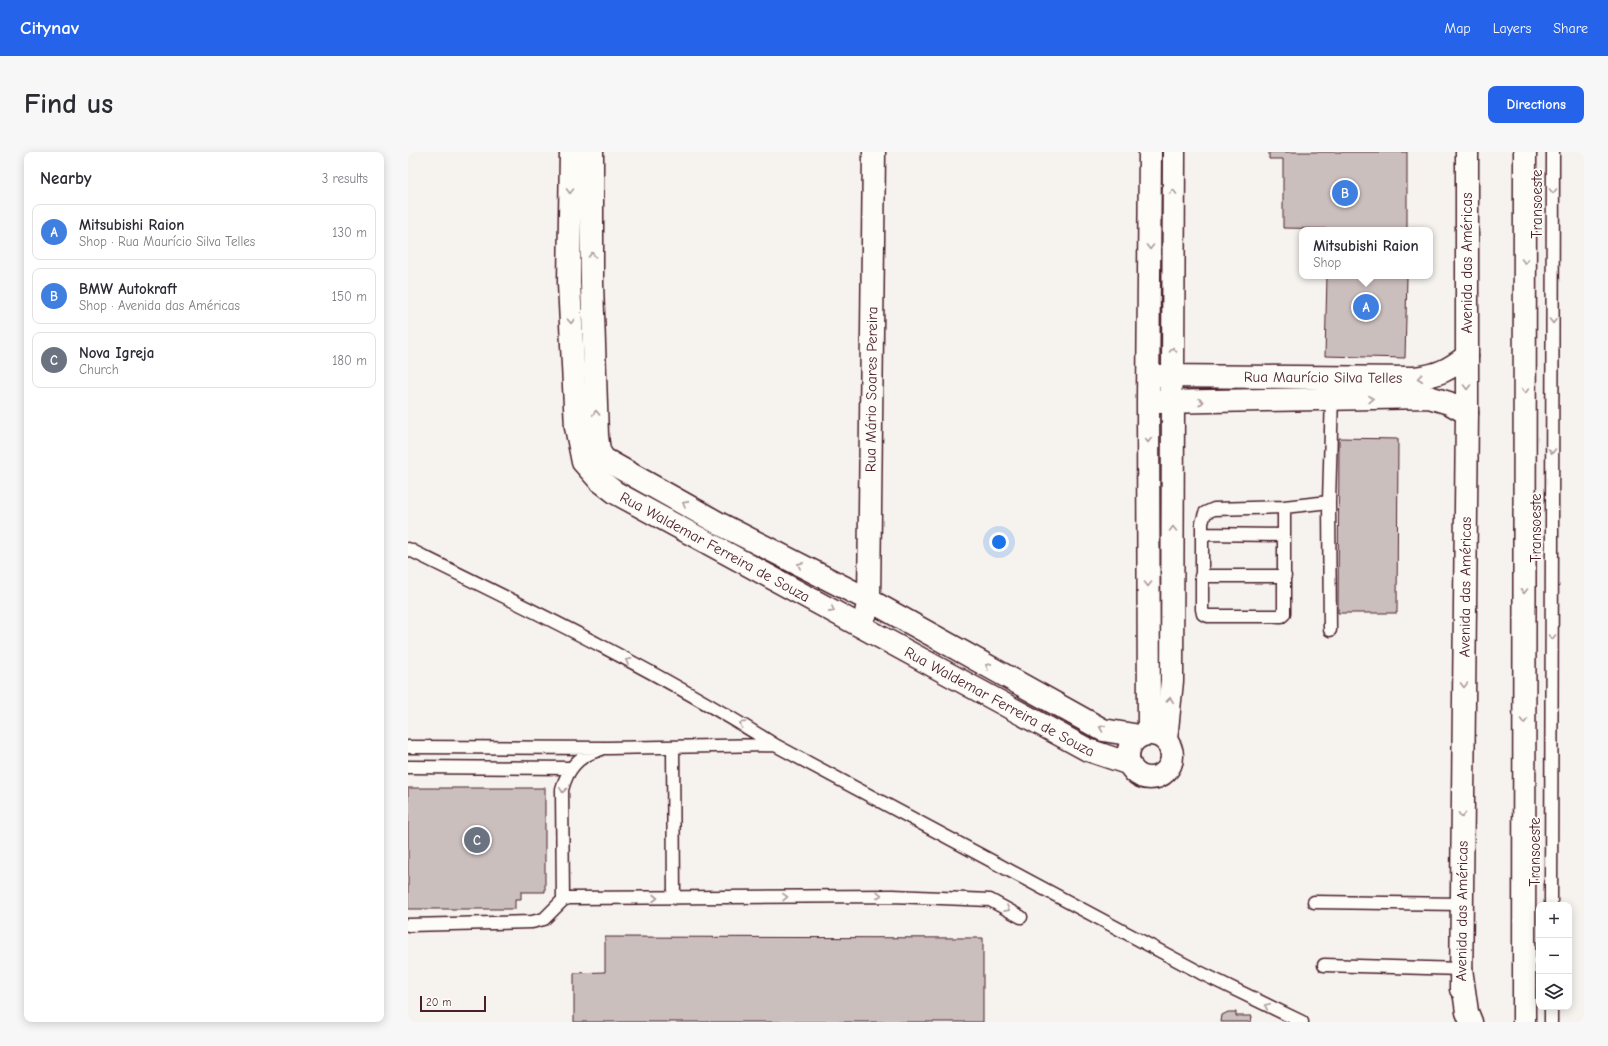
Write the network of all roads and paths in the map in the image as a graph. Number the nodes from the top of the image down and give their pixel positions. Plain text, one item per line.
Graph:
1 (571, 152) edge
2 (592, 152) edge
3 (874, 152) edge
4 (1150, 152) edge
5 (1174, 152) edge
6 (1467, 152) edge
7 (1525, 152) edge
8 (1553, 152) edge
9 (1150, 214) junction
10 (1173, 215) junction
11 (569, 283) junction
12 (592, 283) junction
13 (1467, 356) junction
14 (1173, 376) junction
15 (1148, 377) junction
16 (1332, 377) junction
17 (1332, 400) junction
18 (1148, 401) junction
19 (1173, 402) junction
20 (1467, 414) junction
21 (591, 457) junction
22 (1329, 502) junction
23 (1284, 507) junction
24 (720, 524) junction
25 (1202, 534) junction
26 (1284, 535) junction
27 (710, 544) junction
28 (408, 549) edge
29 (1148, 558) junction
30 (1172, 559) junction
31 (1202, 576) junction
32 (1285, 576) junction
33 (869, 600) junction
34 (863, 627) junction
35 (1330, 630) dead end
36 (1152, 736) junction
37 (775, 745) junction
38 (673, 746) junction
39 (408, 747) edge
40 (608, 748) junction
41 (1130, 764) junction
42 (408, 767) edge
43 (571, 768) junction
44 (674, 898) junction
45 (563, 900) junction
46 (1314, 902) dead end
47 (1551, 902) edge
48 (1461, 904) junction
49 (1021, 917) dead end
50 (408, 925) edge
51 (1324, 965) dead end
52 (1460, 969) junction
53 (1551, 1010) edge
54 (1302, 1022) edge
55 (1462, 1022) edge
56 (1471, 1022) edge
57 (1524, 1022) edge
58 (1551, 1022) edge

1 -> 11 main road, Rua Waldemar Ferreira de Souza
12 -> 2 main road
3 - 33 main road, Rua Mário Soares Pereira
4 - 9 main road
10 -> 5 main road
6 - 13 main road, Avenida das Américas
7 -> 57 main road
8 -> 47 lane, Transoeste
9 - 10 main road
9 -> 15 main road
14 -> 10 main road
11 - 12 main road
11 -> 21 main road, Rua Waldemar Ferreira de Souza
21 -> 12 main road
13 -> 16 main road, Rua Maurício Silva Telles
13 -> 20 main road, Avenida das Américas
14 - 15 main road, Rua Maurício Silva Telles
14 - 16 main road, Rua Maurício Silva Telles
14 - 19 main road
15 - 18 main road
16 - 17 lane
19 -> 17 main road, Rua Maurício Silva Telles
17 -> 20 main road, Rua Maurício Silva Telles
17 - 22 lane
18 - 19 main road, Rua Maurício Silva Telles
18 -> 29 main road, Rua Waldemar Ferreira de Souza
30 -> 19 main road, Rua Waldemar Ferreira de Souza
20 -> 48 main road, Avenida das Américas
24 -> 21 main road, Rua Waldemar Ferreira de Souza
21 - 27 main road, Rua Waldemar Ferreira de Souza
22 - 23 lane
22 - 35 lane
23 - 25 lane
23 - 26 lane
24 - 27 main road
33 -> 24 main road, Rua Waldemar Ferreira de Souza
25 - 26 lane
25 - 31 lane
26 - 32 lane
27 -> 34 main road, Rua Waldemar Ferreira de Souza
37 -> 28 lane
29 - 30 main road
29 -> 36 main road, Rua Waldemar Ferreira de Souza
36 -> 30 main road, Rua Waldemar Ferreira de Souza
31 - 32 lane
31 - 32 lane
33 - 34 main road, Rua Mário Soares Pereira
36 -> 33 main road, Rua Waldemar Ferreira de Souza
34 - 41 main road, Rua Waldemar Ferreira de Souza
36 - 41 main road
36 - 41 main road, Rua Waldemar Ferreira de Souza
37 - 38 lane
54 -> 37 lane
38 - 40 lane
38 - 44 lane
39 - 40 lane
40 - 43 lane
42 - 43 lane
43 -> 45 lane
45 -> 44 lane
44 -> 49 lane
45 - 50 lane
46 - 48 lane
48 - 52 main road, Avenida das Américas
51 - 52 lane
52 - 55 main road, Avenida das Américas
52 - 56 main road
53 - 58 lane

